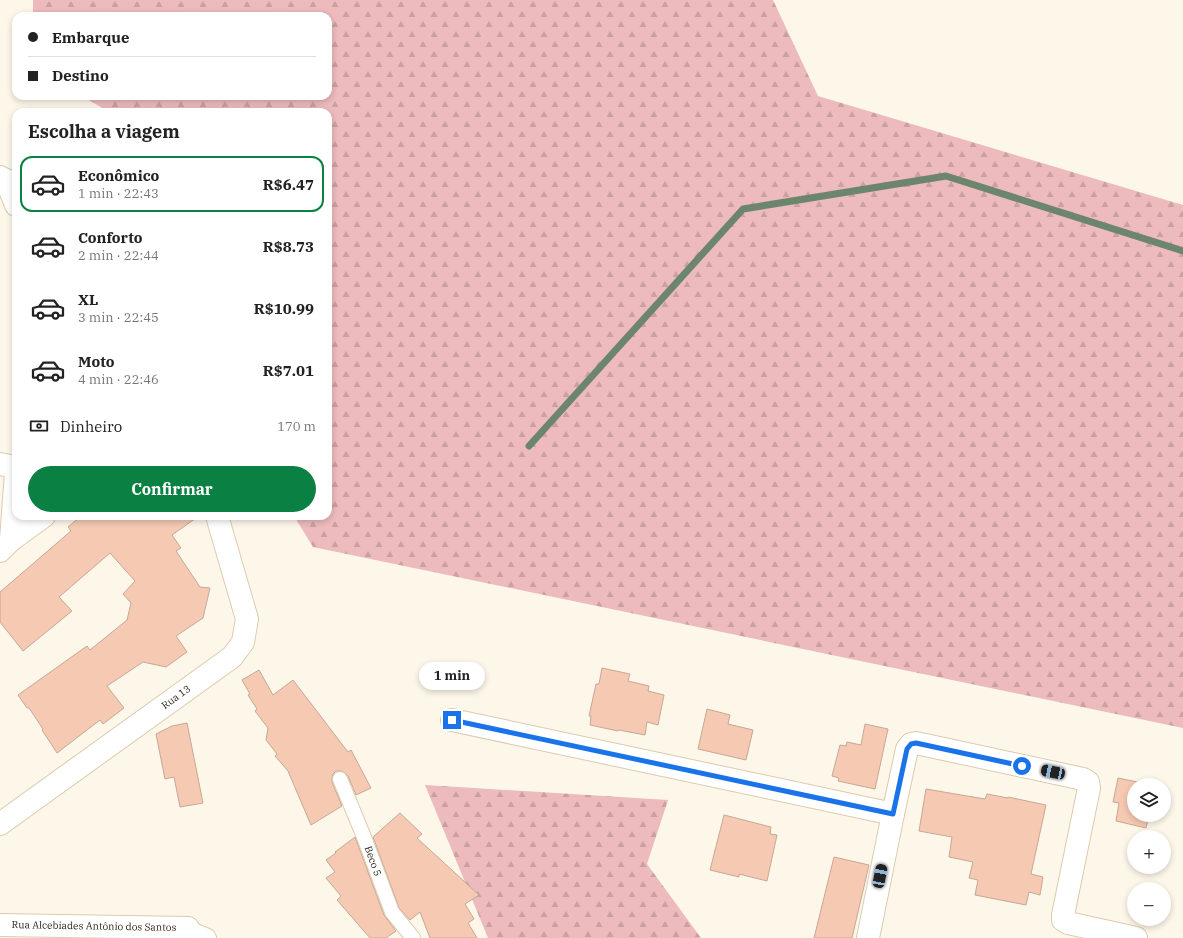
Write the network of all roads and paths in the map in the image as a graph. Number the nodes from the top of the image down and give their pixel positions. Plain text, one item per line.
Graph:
1 (0, 177) edge
2 (12, 196) edge
3 (0, 464) edge
4 (12, 466) edge
5 (12, 501) edge
6 (39, 520) edge
7 (218, 520) edge
8 (6, 545) edge
9 (452, 720) dead end
10 (340, 779) dead end
11 (893, 814) junction
12 (0, 824) edge
13 (0, 925) edge
14 (188, 928) joint
15 (209, 938) edge
16 (413, 938) edge
17 (868, 938) edge
18 (1136, 938) edge

1 - 2 street
3 - 4 street
5 - 8 street
6 - 8 street
7 - 12 street, Rua 13
9 - 11 street
10 - 16 lane, Beco 5
11 - 17 street
11 - 18 street
13 - 14 street, Rua Alcebiades Antônio dos Santos
14 - 15 lane

